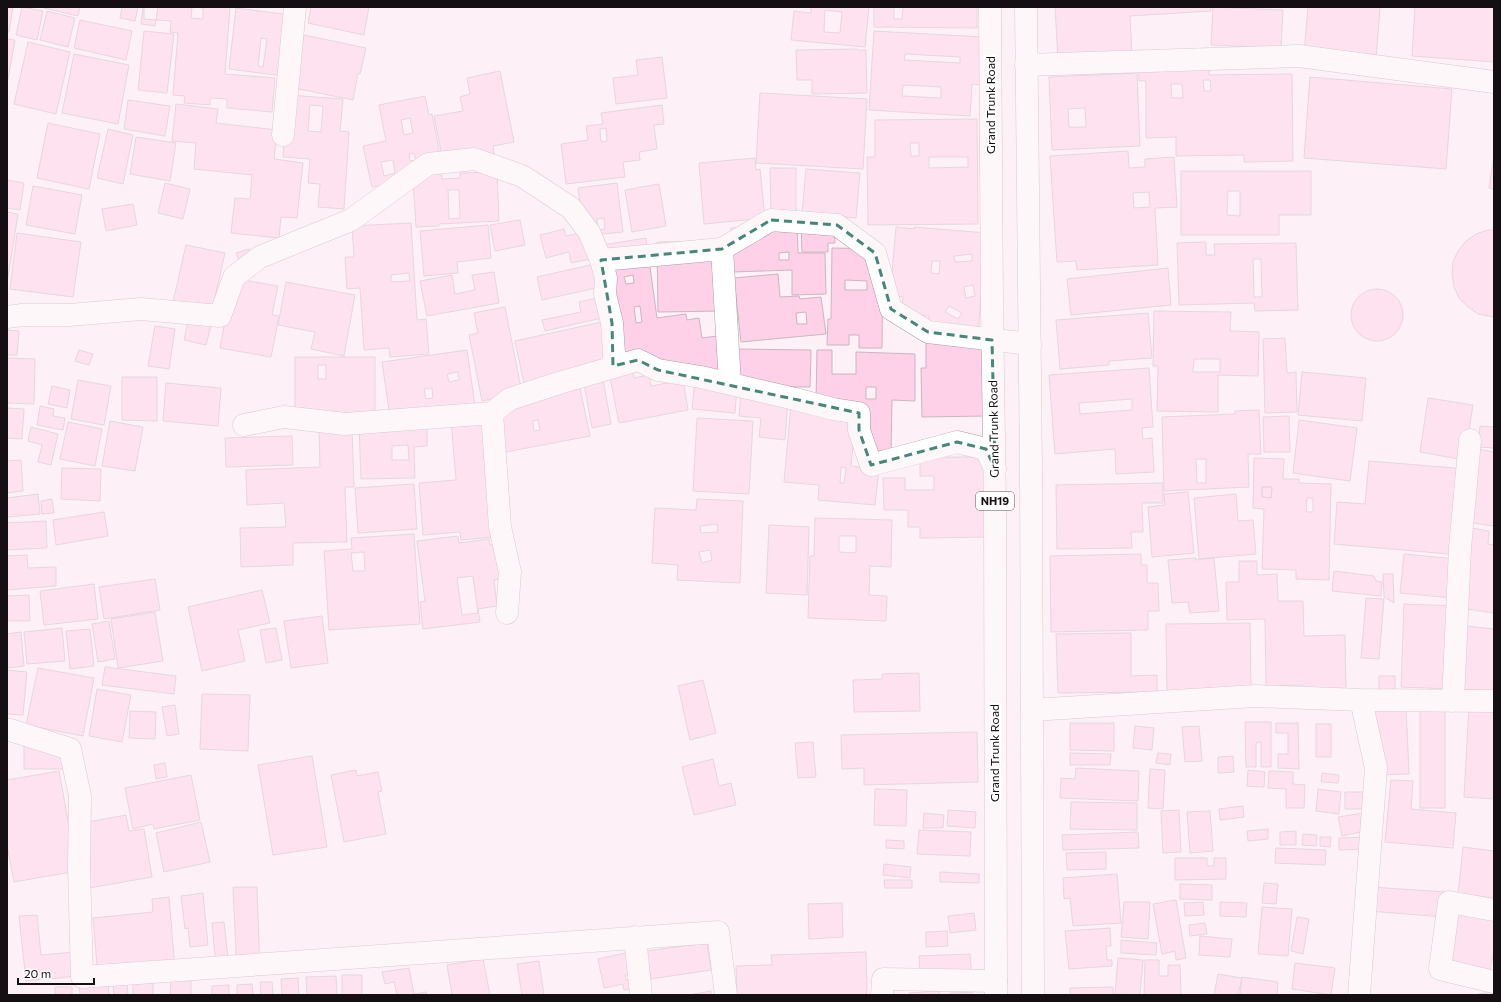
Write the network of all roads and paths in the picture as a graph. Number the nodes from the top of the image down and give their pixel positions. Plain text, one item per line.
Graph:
1 (295, 7) edge
2 (990, 7) edge
3 (1026, 7) edge
4 (1026, 65) junction
5 (1494, 82) edge
6 (283, 135) dead end
7 (722, 249) junction
8 (600, 260) junction
9 (7, 316) edge
10 (992, 340) junction
11 (1030, 344) junction
12 (613, 366) junction
13 (730, 384) junction
14 (492, 413) junction
15 (244, 425) dead end
16 (1470, 440) dead end
17 (995, 469) junction
18 (507, 613) dead end
19 (1361, 700) junction
20 (1452, 701) junction
21 (1494, 702) edge
22 (1032, 710) junction
23 (7, 729) edge
24 (1494, 910) edge
25 (635, 938) junction
26 (1494, 982) edge
27 (996, 988) edge
28 (641, 995) edge
29 (726, 995) edge
30 (882, 995) edge
31 (1033, 995) edge
32 (1358, 995) edge

1 - 6 main road
2 - 10 main road, Grand Trunk Road / NH19
3 - 4 main road, NH19
4 - 5 main road
4 - 11 main road, NH19
7 - 8 main road
7 - 10 main road
7 - 13 main road
8 - 9 main road
8 - 12 main road
10 - 11 main road
10 - 17 main road, Grand Trunk Road / NH19
11 - 22 main road, NH19
12 - 13 main road
12 - 14 main road
13 - 17 main road
14 - 15 main road
14 - 18 main road
16 - 20 main road
17 - 27 main road, Grand Trunk Road / NH19
19 - 20 main road
19 - 22 main road
19 - 32 main road
20 - 21 main road
22 - 31 main road, NH19
23 - 25 main road
24 - 26 main road
25 - 28 main road
25 - 29 main road
27 - 30 main road

